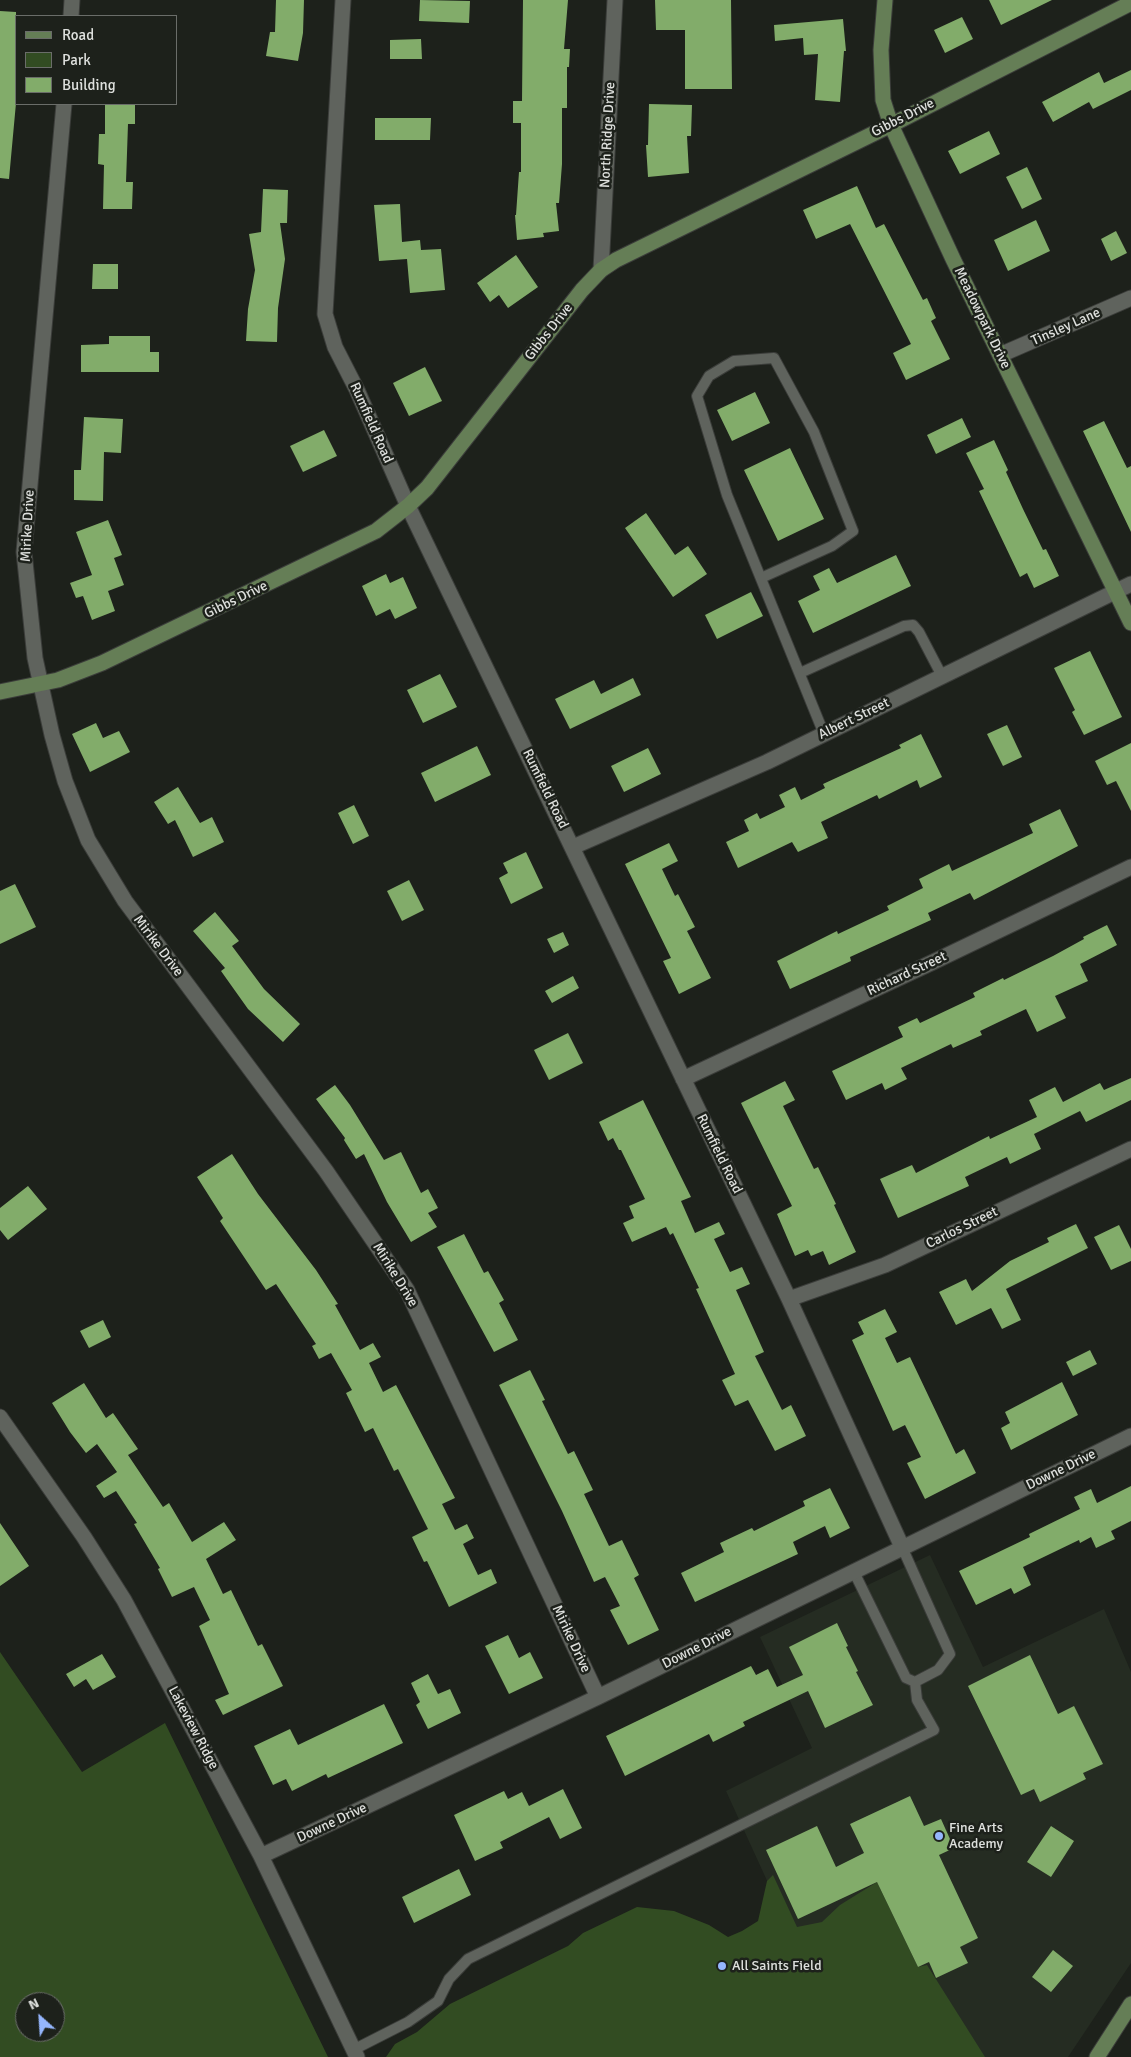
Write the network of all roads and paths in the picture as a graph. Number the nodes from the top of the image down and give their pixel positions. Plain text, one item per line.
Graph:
1 (72, 0) edge
2 (344, 0) edge
3 (615, 0) edge
4 (885, 0) edge
5 (1131, 4) edge
6 (71, 15) edge
7 (64, 105) edge
8 (891, 125) junction
9 (601, 270) junction
10 (1131, 298) edge
11 (1000, 355) junction
12 (408, 506) junction
13 (761, 578) junction
14 (1131, 584) edge
15 (1116, 591) junction
16 (1131, 622) edge
17 (800, 673) junction
18 (942, 676) junction
19 (40, 684) junction
20 (0, 692) edge
21 (824, 734) junction
22 (573, 847) junction
23 (1131, 868) edge
24 (683, 1079) junction
25 (1131, 1149) edge
26 (789, 1299) junction
27 (0, 1416) edge
28 (1131, 1436) edge
29 (902, 1547) junction
30 (854, 1572) junction
31 (915, 1682) junction
32 (598, 1697) junction
33 (261, 1856) junction
34 (1131, 2004) edge
35 (355, 2054) edge
36 (1097, 2057) edge

1 - 6 street
2 - 12 street, Rumfield Road
3 - 9 street, North Ridge Drive
4 - 8 street, Meadowpark Drive
5 - 8 street, Gibbs Drive
7 - 19 street, Mirike Drive
8 - 9 street, Gibbs Drive
8 - 11 street, Meadowpark Drive
9 - 12 street, Gibbs Drive
10 - 11 street, Tinsley Lane
11 - 15 street, Meadowpark Drive
12 - 19 street, Gibbs Drive
12 - 22 street, Rumfield Road
13 - 13 lane
13 - 17 lane
14 - 15 street, Albert Street
15 - 16 street, Meadowpark Drive
15 - 18 street, Albert Street
17 - 18 lane
17 - 21 lane
18 - 21 street, Albert Street
19 - 20 street, Gibbs Drive
19 - 32 street, Mirike Drive
21 - 22 street, Albert Street
22 - 24 street, Rumfield Road
23 - 24 street, Richard Street
24 - 26 street, Rumfield Road
25 - 26 street, Carlos Street
26 - 29 street, Rumfield Road
27 - 33 street, Lakeview Ridge
28 - 29 street, Downe Drive
29 - 30 street, Downe Drive
29 - 31 lane
30 - 31 lane
30 - 32 street, Downe Drive
31 - 35 lane
32 - 33 street, Downe Drive
33 - 35 street, Lakeview Ridge
34 - 36 street

